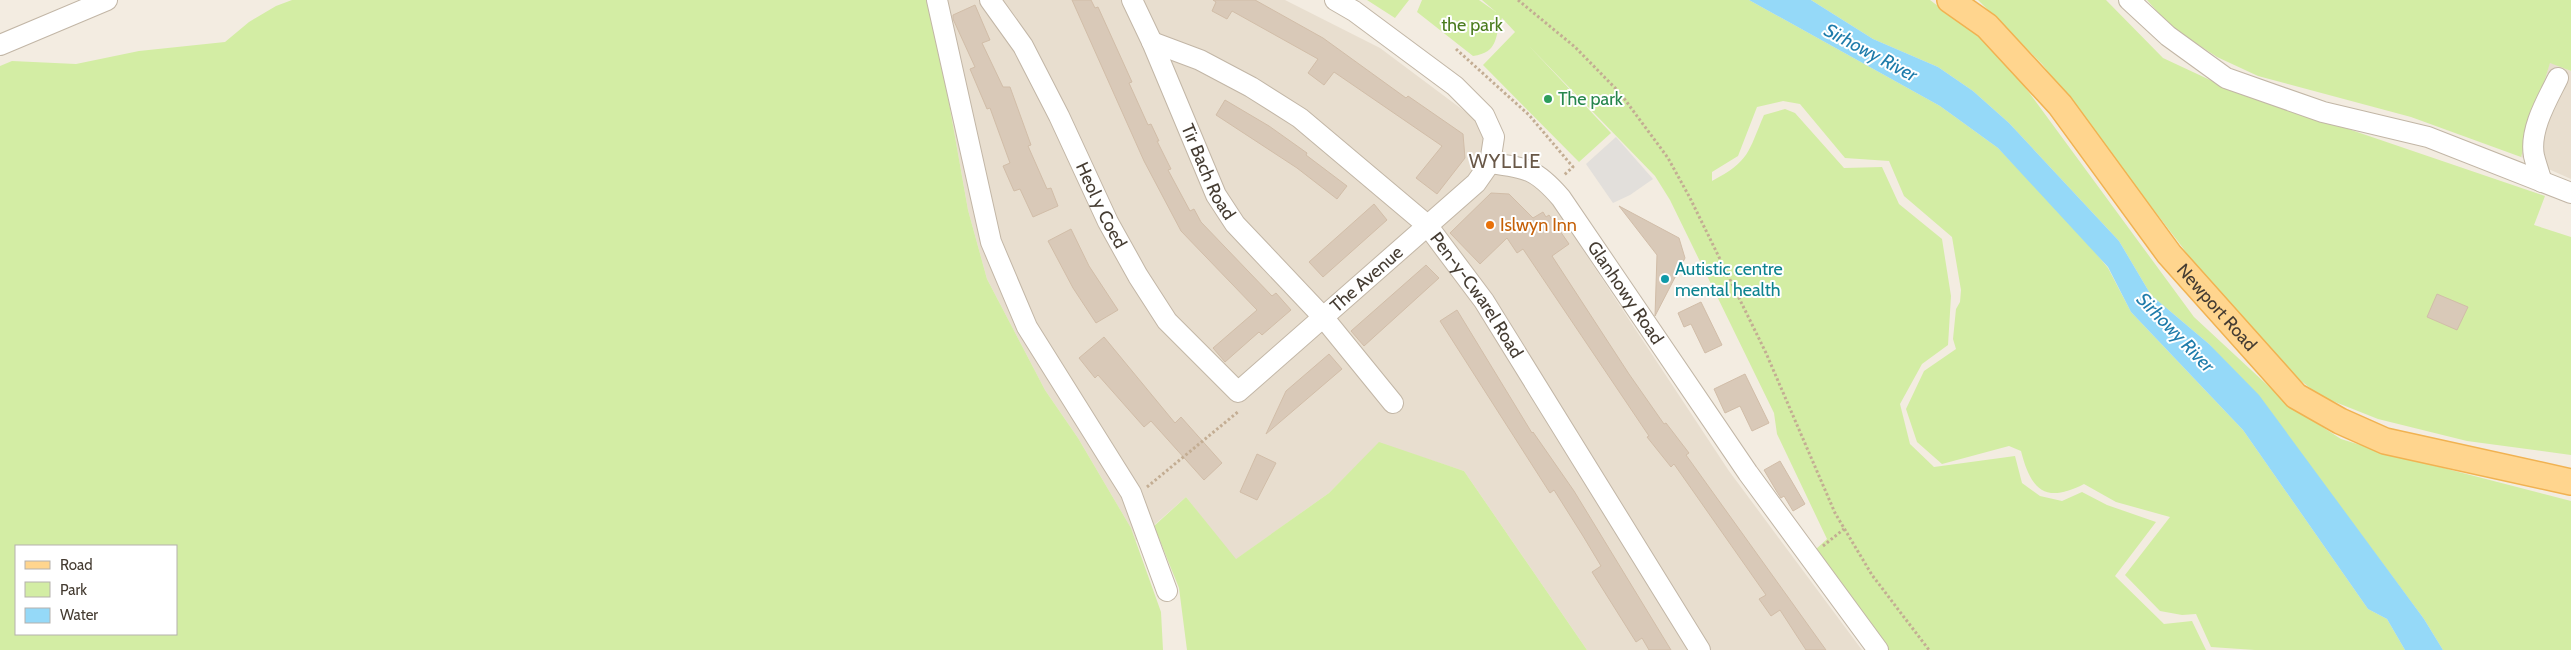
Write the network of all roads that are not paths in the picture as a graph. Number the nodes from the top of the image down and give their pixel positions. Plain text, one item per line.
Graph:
1 (107, 0) edge
2 (937, 0) edge
3 (990, 0) edge
4 (1132, 0) edge
5 (1335, 0) edge
6 (1950, 0) edge
7 (2129, 0) edge
8 (1152, 42) junction
9 (0, 45) edge
10 (2558, 78) dead end
11 (1490, 163) junction
12 (2542, 182) junction
13 (2571, 193) edge
14 (1427, 225) junction
15 (1323, 317) junction
16 (1241, 400) joint
17 (1393, 403) dead end
18 (2571, 482) edge
19 (1167, 591) dead end
20 (1700, 650) edge
21 (1878, 650) edge

1 - 9 street
2 - 19 street
3 - 16 street, Heol y Coed
4 - 8 street, Tir Bach Road
5 - 11 street
6 - 18 main road, Newport Road
7 - 12 street
8 - 14 street, Pen-y-Cwarel Road
8 - 15 street, Tir Bach Road
10 - 12 street
11 - 14 street, The Avenue
11 - 21 street, Glanhowy Road
12 - 13 street
14 - 15 street, The Avenue
14 - 20 street, Pen-y-Cwarel Road
15 - 16 street, The Avenue
15 - 17 street, Tir Bach Road

